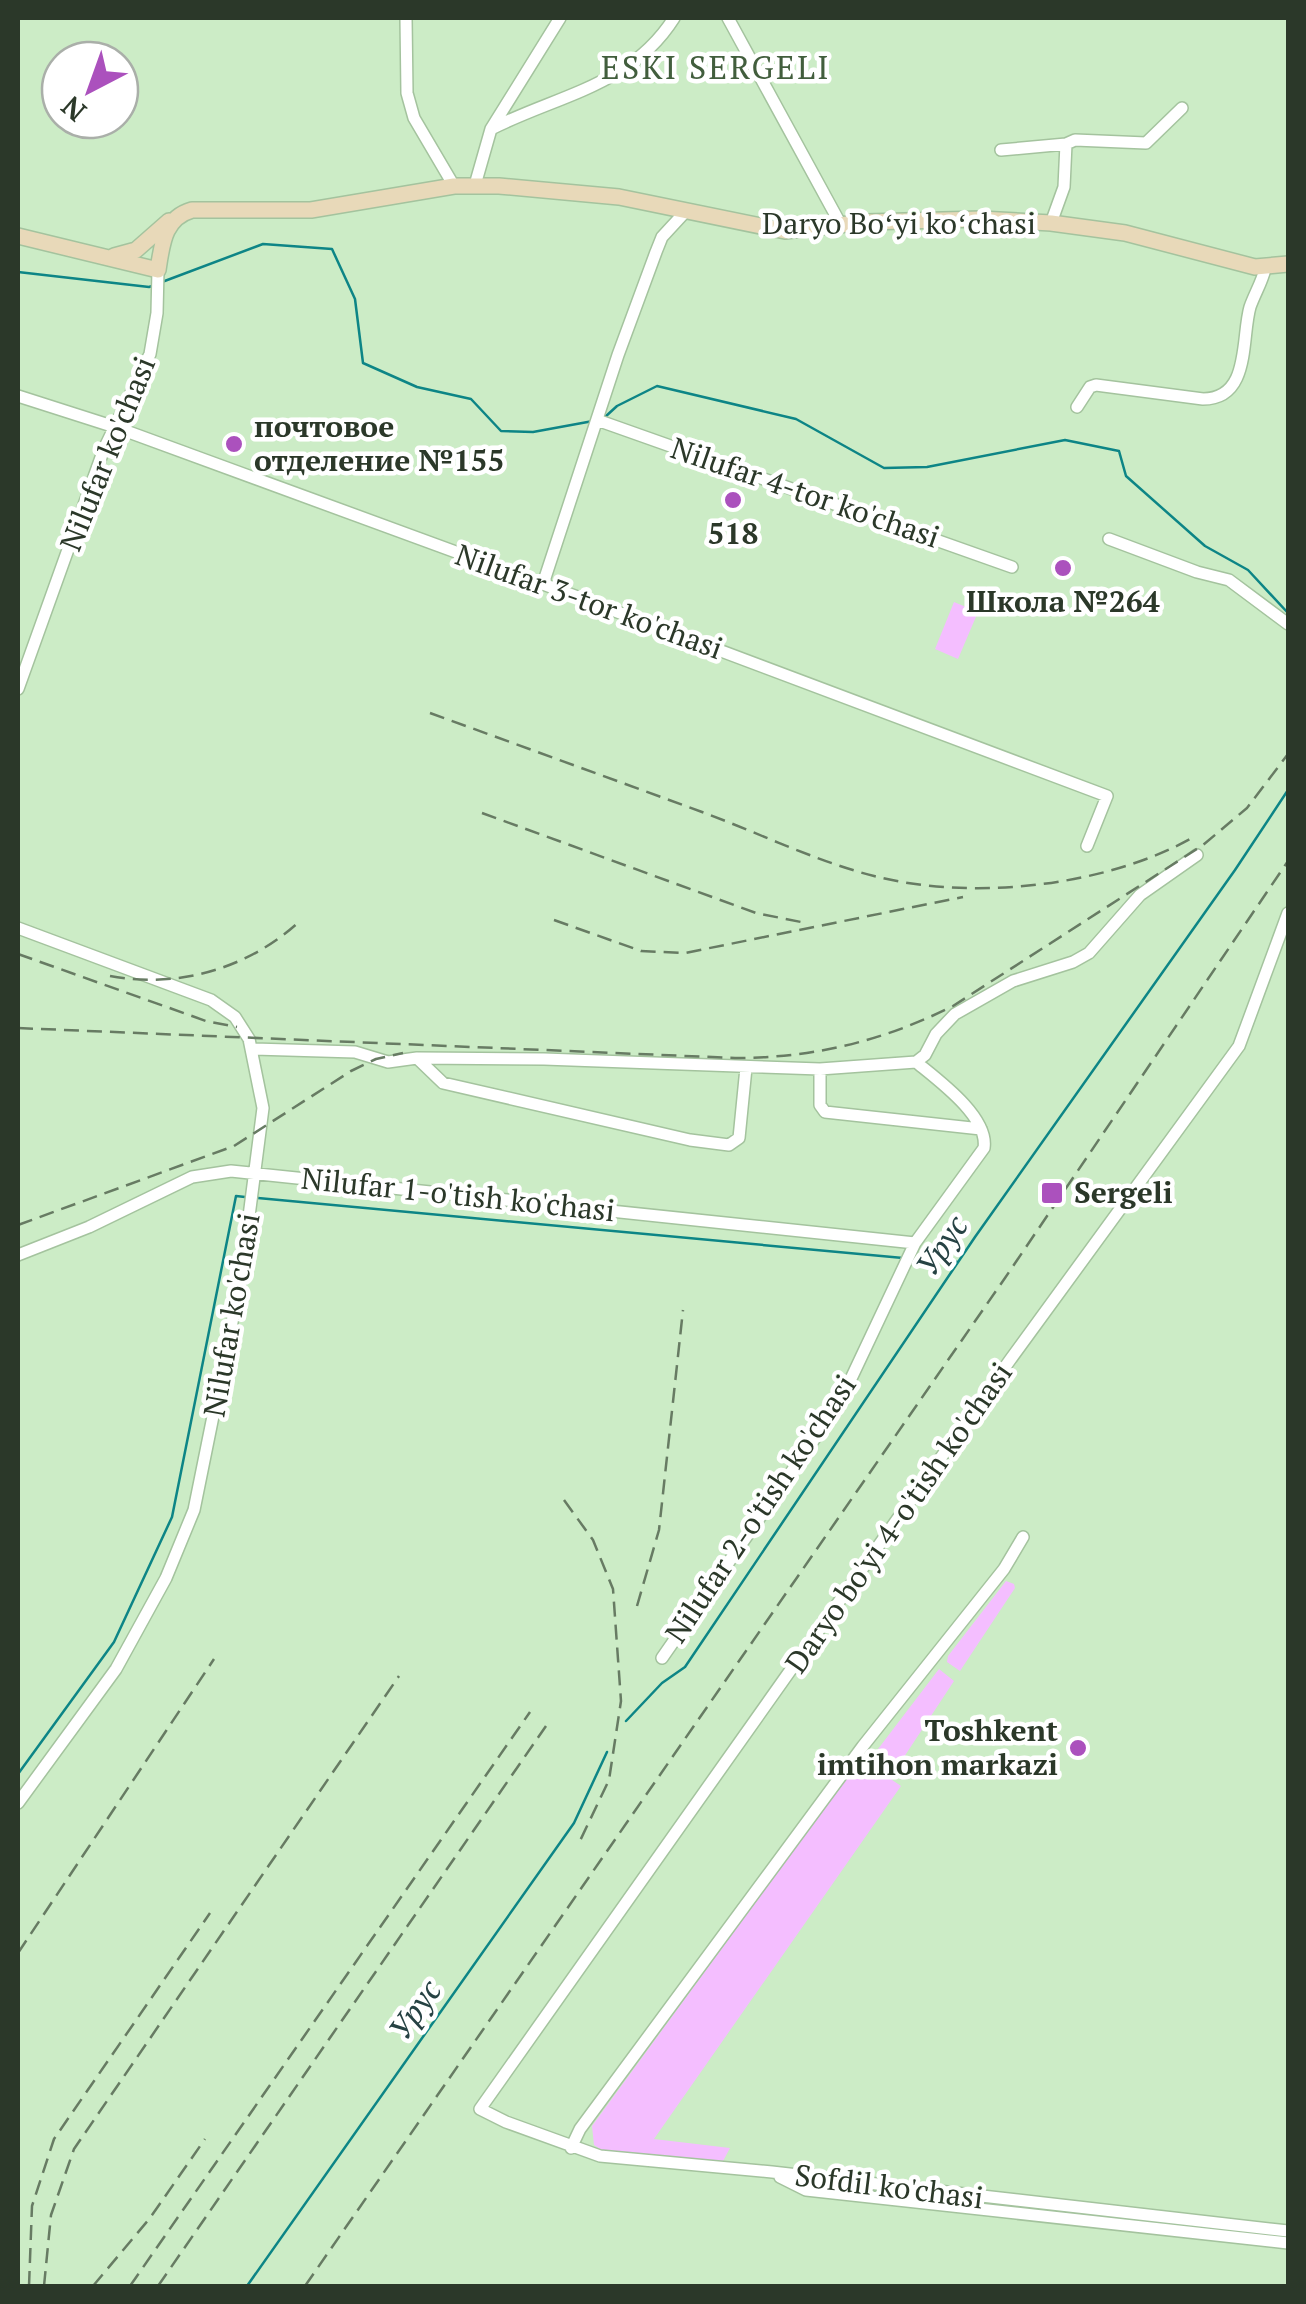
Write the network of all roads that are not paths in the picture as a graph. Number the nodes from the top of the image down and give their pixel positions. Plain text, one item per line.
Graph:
1 (406, 18) edge
2 (560, 18) edge
3 (674, 18) edge
4 (728, 18) edge
5 (1182, 108) dead end
6 (491, 129) junction
7 (1066, 144) junction
8 (1001, 150) dead end
9 (475, 185) junction
10 (454, 186) junction
11 (686, 212) junction
12 (184, 213) junction
13 (1051, 223) junction
14 (842, 225) junction
15 (18, 236) edge
16 (95, 256) junction
17 (1288, 264) edge
18 (1265, 268) junction
19 (158, 270) junction
20 (18, 396) edge
21 (1077, 407) dead end
22 (598, 420) junction
23 (115, 428) junction
24 (1108, 539) dead end
25 (1012, 567) dead end
26 (543, 584) junction
27 (1288, 624) edge
28 (18, 689) edge
29 (1087, 846) dead end
30 (1196, 855) dead end
31 (1288, 913) edge
32 (18, 928) edge
33 (254, 1049) junction
34 (417, 1058) junction
35 (916, 1062) junction
36 (746, 1068) junction
37 (820, 1069) junction
38 (981, 1129) junction
39 (256, 1174) junction
40 (915, 1243) junction
41 (18, 1255) edge
42 (1023, 1537) dead end
43 (662, 1658) dead end
44 (18, 1803) edge
45 (480, 2109) joint
46 (571, 2148) junction
47 (1083, 2216) junction
48 (1288, 2231) edge
49 (1288, 2243) edge

1 - 10 street
2 - 6 street
3 - 6 street
4 - 14 street
5 - 7 street
6 - 9 street
7 - 8 street
7 - 13 street
9 - 10 street, Daryo Boʻyi koʻchasi
9 - 11 street, Daryo Boʻyi koʻchasi
10 - 12 street, Daryo Boʻyi koʻchasi
11 - 14 street, Daryo Boʻyi koʻchasi
11 - 22 street
12 - 16 street
12 - 19 street, Nilufar ko'chasi
13 - 14 street, Daryo Boʻyi koʻchasi
13 - 18 street, Daryo Boʻyi koʻchasi
15 - 16 street
16 - 19 street
17 - 18 street, Daryo Boʻyi koʻchasi
18 - 21 street
19 - 23 street, Nilufar ko'chasi
20 - 23 street, Nilufar 3-tor ko'chasi
22 - 25 street, Nilufar 4-tor ko'chasi
22 - 26 street
23 - 26 street, Nilufar 3-tor ko'chasi
23 - 28 street, Nilufar ko'chasi
24 - 27 street
26 - 29 street, Nilufar 3-tor ko'chasi
30 - 35 street
31 - 45 street, Daryo bo'yi 4-o'tish ko'chasi
32 - 33 street, Nilufar ko'chasi
33 - 34 street
33 - 39 street, Nilufar ko'chasi
34 - 36 street
34 - 36 street
35 - 37 street
35 - 38 street
36 - 37 street
37 - 38 street
38 - 40 street, Nilufar 2-o'tish ko'chasi
39 - 40 street, Nilufar 1-o'tish ko'chasi
39 - 41 street, Nilufar 1-o'tish ko'chasi
39 - 44 street, Nilufar ko'chasi
40 - 43 street, Nilufar 2-o'tish ko'chasi
42 - 46 street
45 - 46 street, Sofdil ko'chasi
46 - 47 street, Sofdil ko'chasi
47 - 48 street, Sofdil ko'chasi
47 - 49 street, Sofdil ko'chasi

